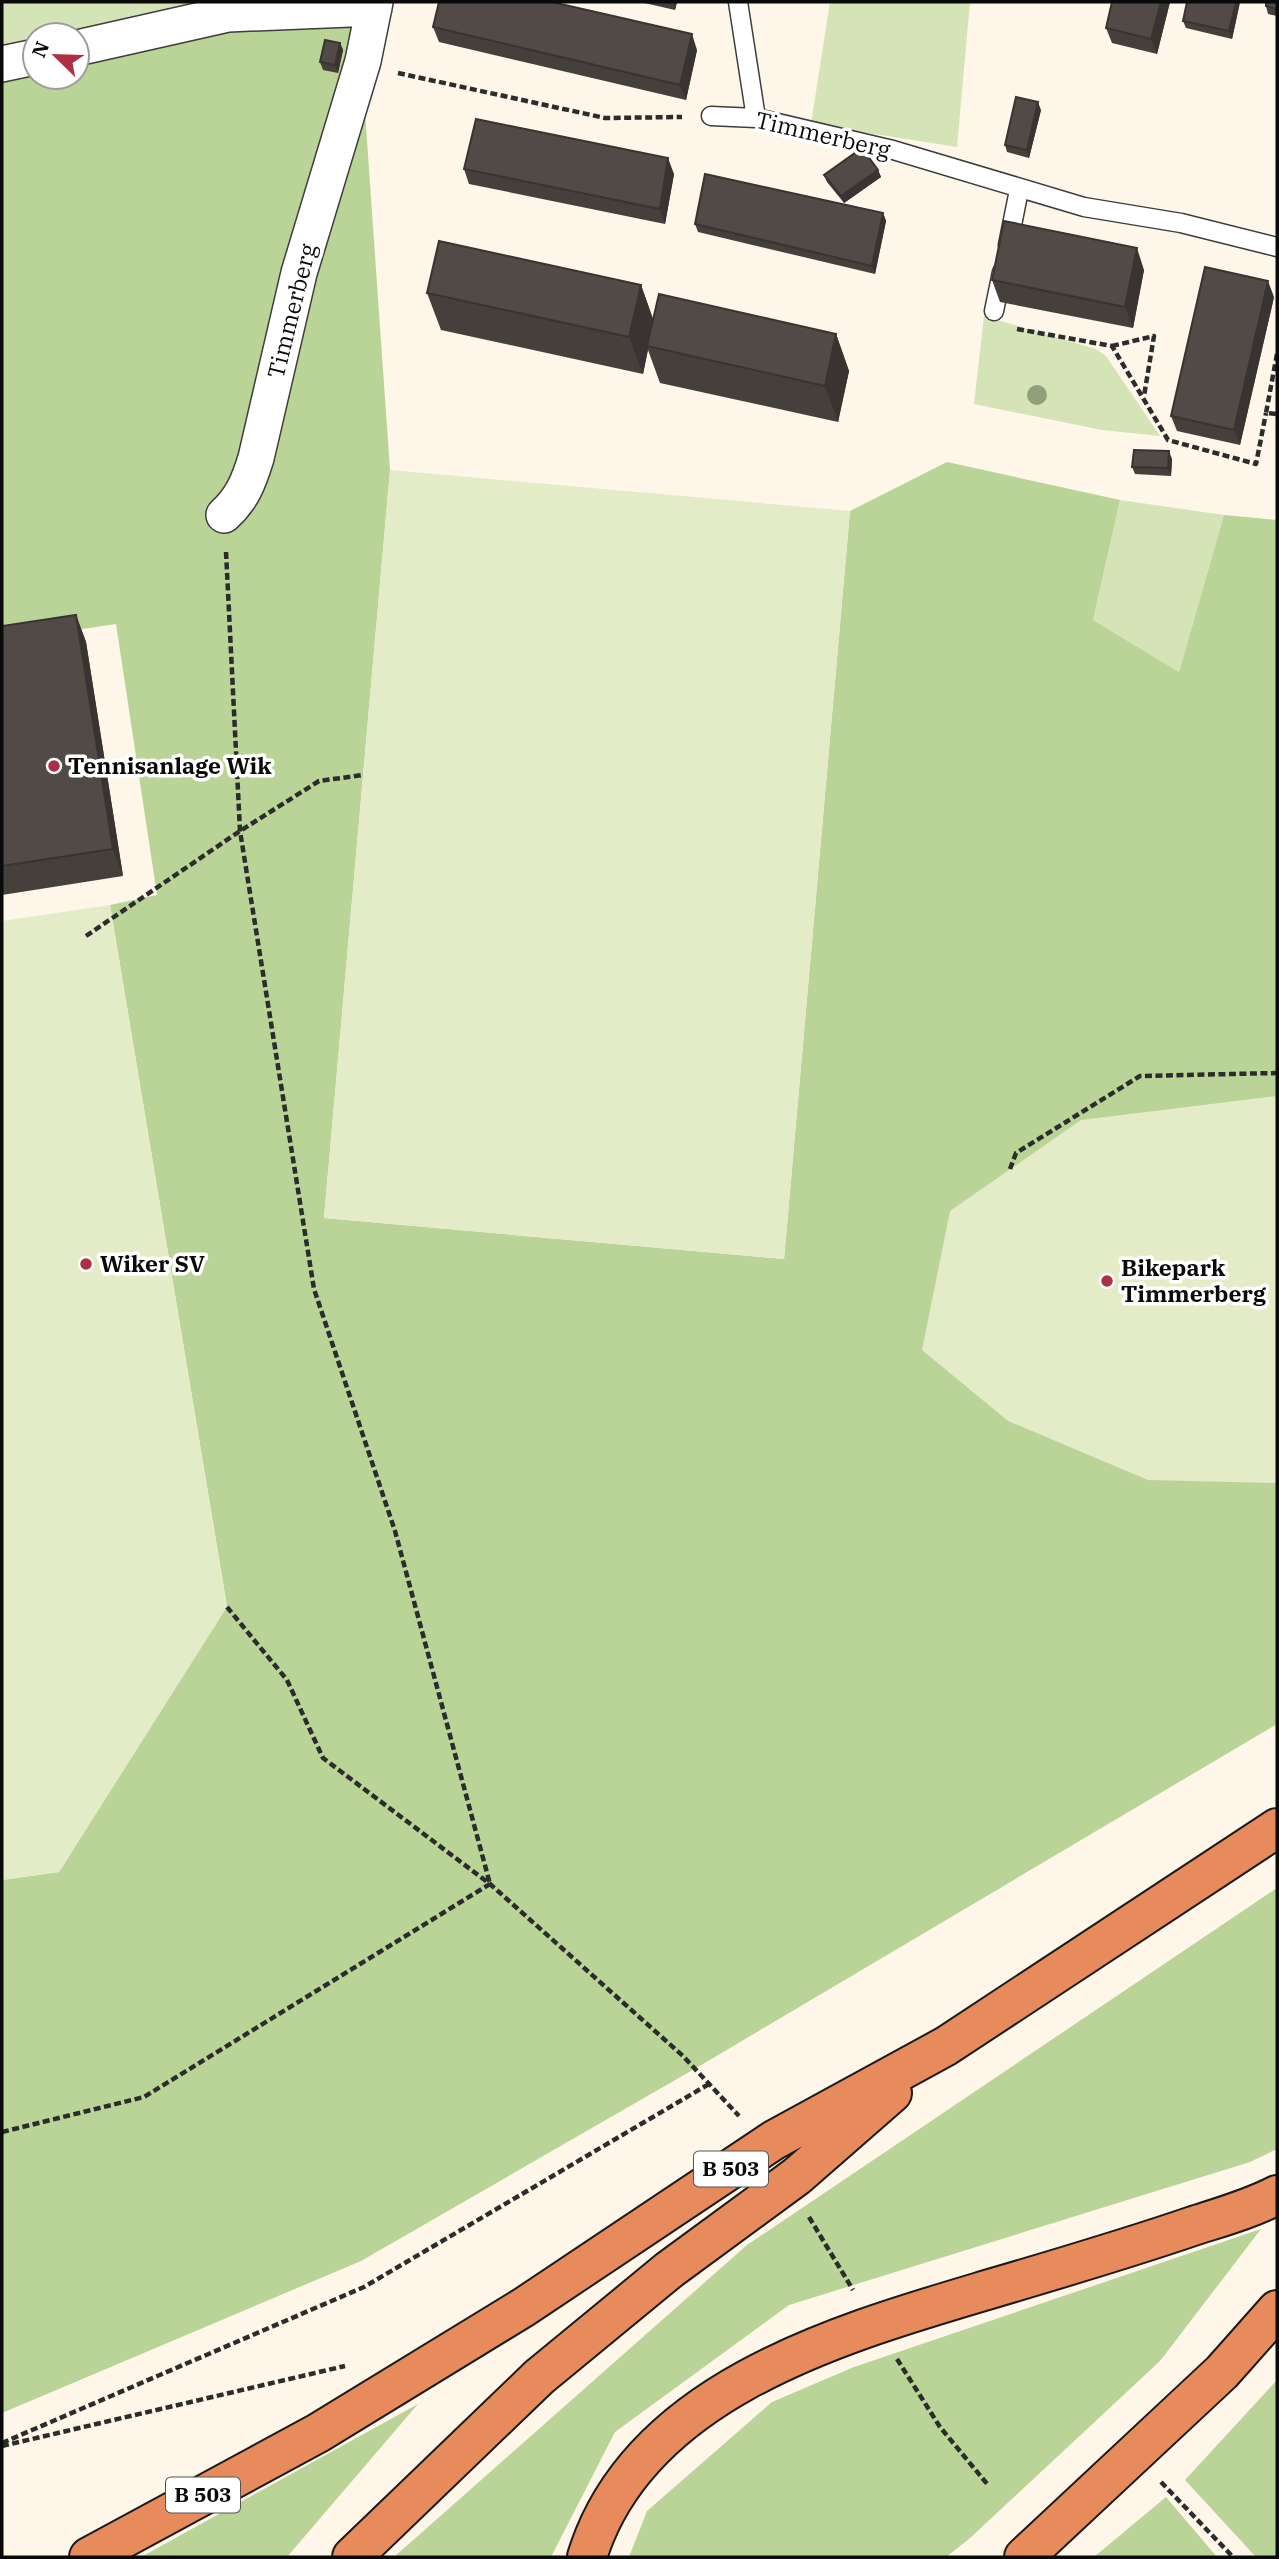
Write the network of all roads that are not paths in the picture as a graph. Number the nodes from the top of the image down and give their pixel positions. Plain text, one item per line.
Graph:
1 (738, 2) edge
2 (374, 5) edge
3 (91, 45) edge
4 (21, 60) edge
5 (2, 64) edge
6 (711, 116) road end
7 (756, 118) junction
8 (1019, 190) junction
9 (1277, 247) edge
10 (994, 311) edge
11 (224, 515) road end
12 (1277, 1828) edge
13 (946, 2046) junction
14 (1277, 2195) edge
15 (1277, 2310) edge
16 (89, 2557) edge
17 (352, 2557) edge
18 (587, 2557) edge
19 (1024, 2557) edge

1 - 7 lane
2 - 3 street, Timmerberg
2 - 11 street, Timmerberg
4 - 5 street
6 - 7 lane, Timmerberg
7 - 8 lane, Timmerberg
8 - 9 lane, Timmerberg
8 - 10 lane
12 - 13 highway, B 503
13 - 16 highway, B 503
13 - 17 highway, B 503
14 - 18 highway
15 - 19 highway

